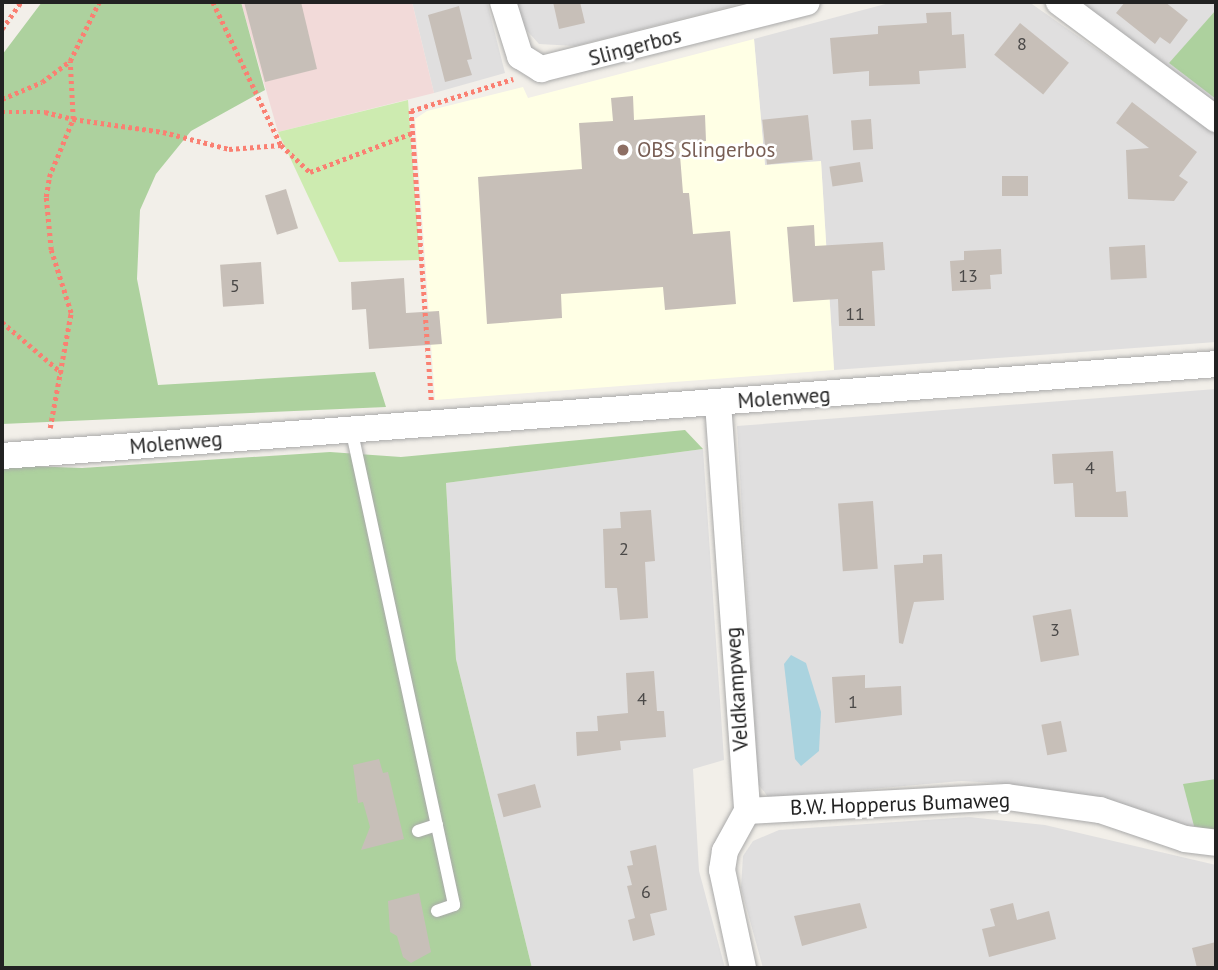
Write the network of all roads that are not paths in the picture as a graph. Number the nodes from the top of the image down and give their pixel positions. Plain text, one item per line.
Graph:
1 (503, 2) edge
2 (807, 2) edge
3 (1059, 2) edge
4 (1216, 119) edge
5 (1216, 364) edge
6 (718, 402) junction
7 (351, 428) junction
8 (2, 456) edge
9 (747, 811) junction
10 (437, 825) junction
11 (418, 831) dead end
12 (1216, 843) edge
13 (437, 911) dead end
14 (743, 968) edge

1 - 2 street, Slingerbos
3 - 4 street
5 - 6 street, Molenweg
6 - 7 street, Molenweg
6 - 9 street, Veldkampweg
7 - 8 street, Molenweg
7 - 10 lane
9 - 12 street, B.W. Hopperus Bumaweg
9 - 14 street
10 - 11 lane
10 - 13 lane

